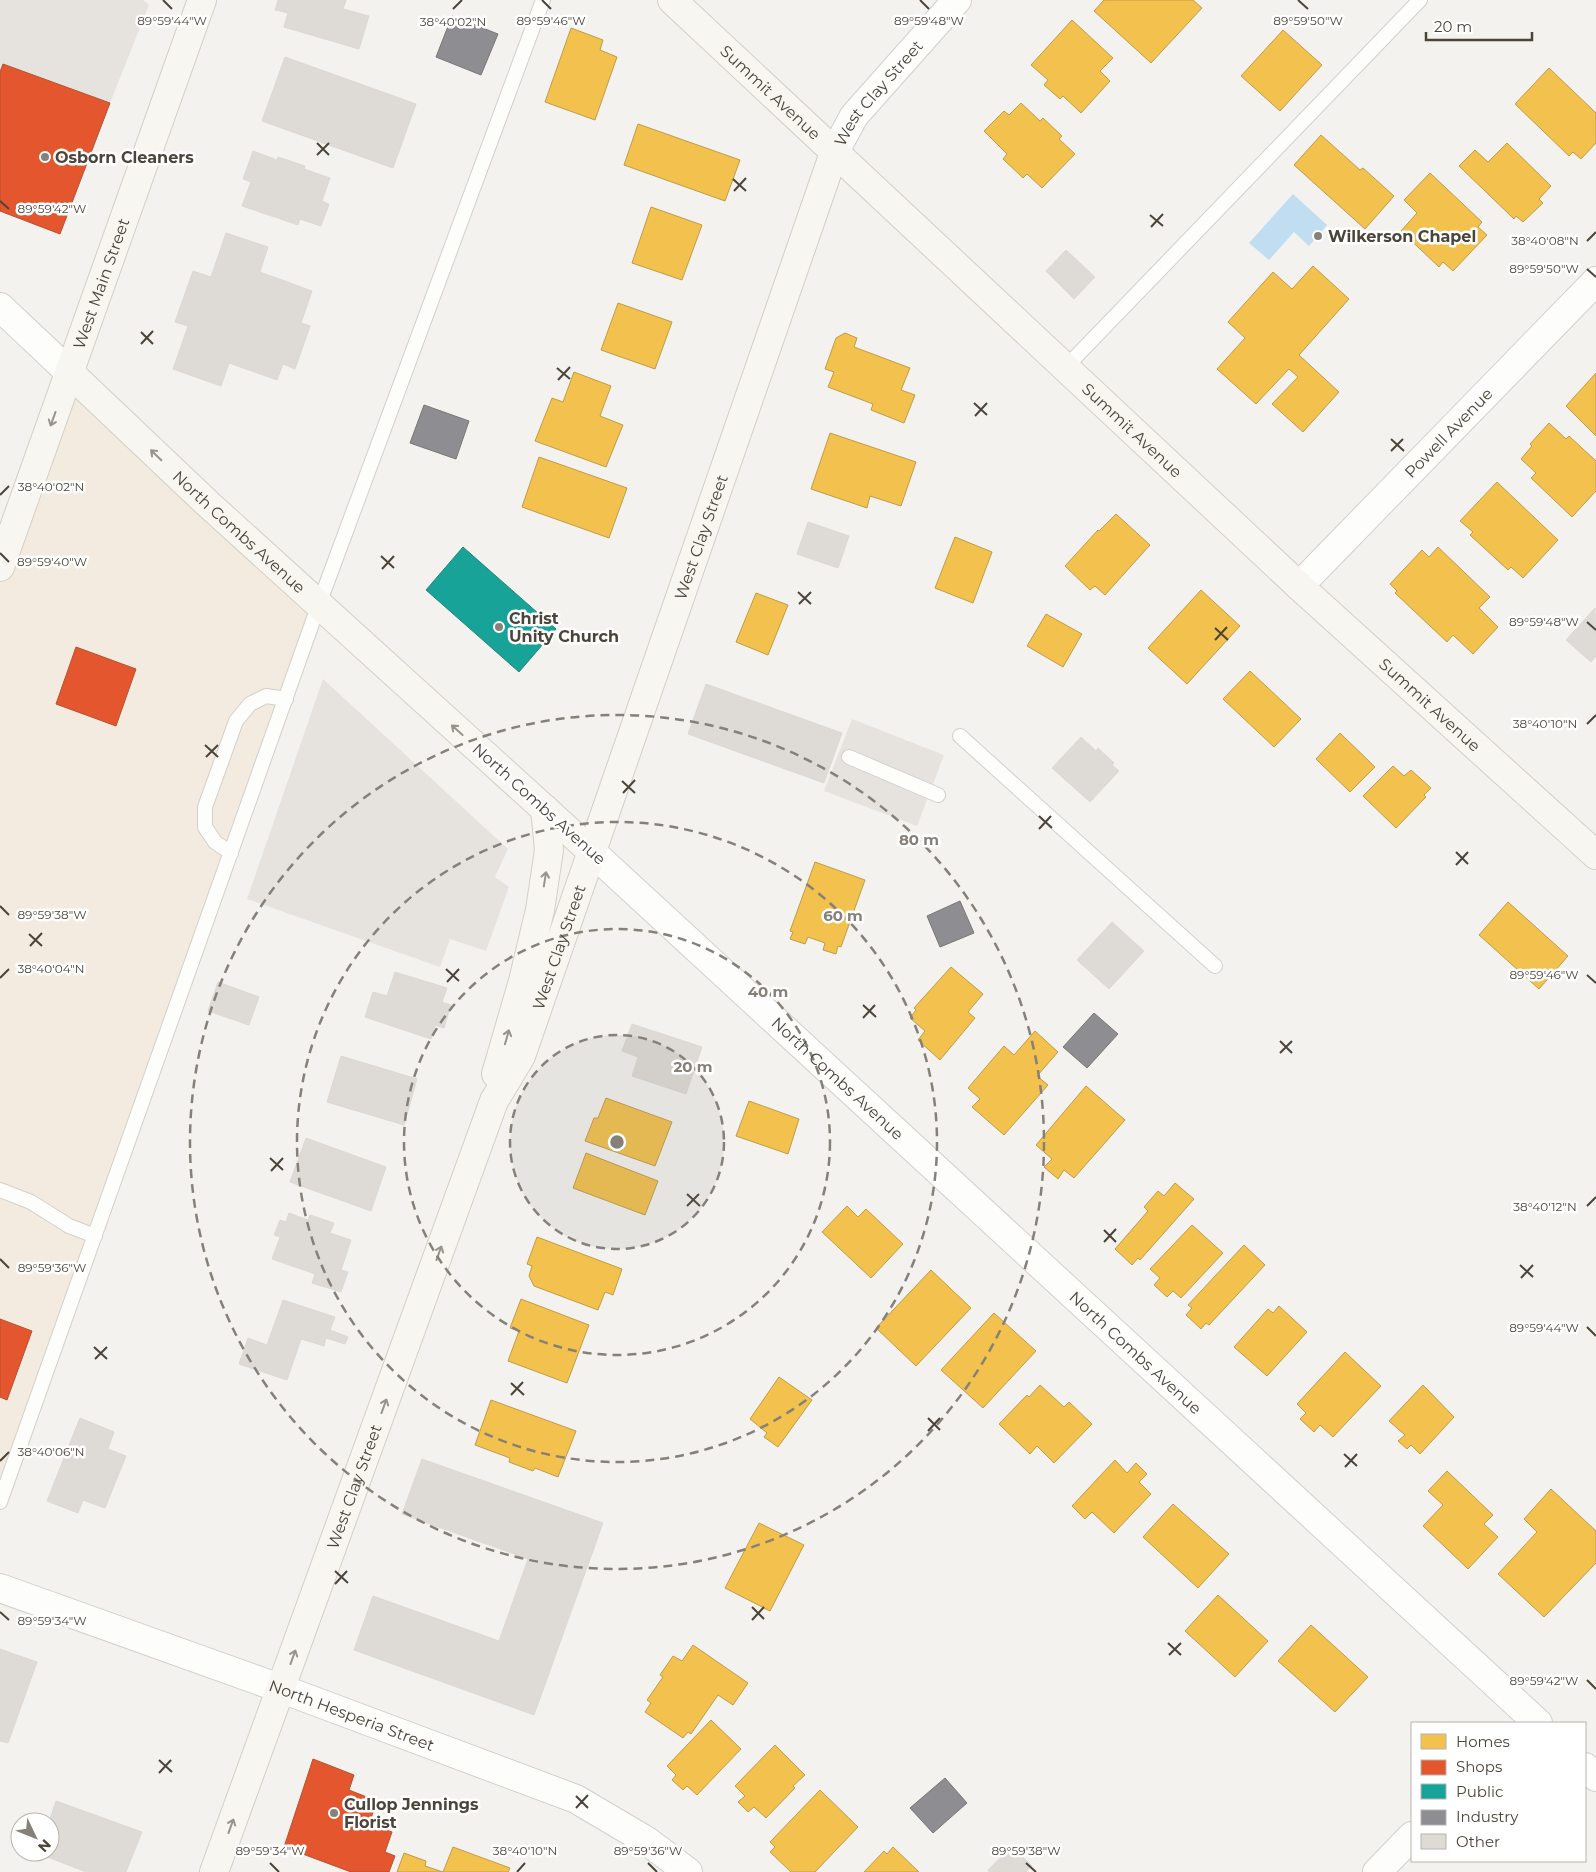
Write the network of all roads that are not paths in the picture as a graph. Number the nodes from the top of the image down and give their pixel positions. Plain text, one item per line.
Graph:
1 (202, 0) edge
2 (543, 0) edge
3 (672, 0) edge
4 (957, 0) edge
5 (1420, 0) edge
6 (834, 153) junction
7 (1596, 281) edge
8 (0, 307) edge
9 (1065, 368) junction
10 (70, 373) junction
11 (0, 567) edge
12 (1299, 586) junction
13 (319, 604) junction
14 (286, 699) junction
15 (960, 736) dead end
16 (849, 758) dead end
17 (938, 795) dead end
18 (545, 810) junction
19 (592, 852) junction
20 (231, 853) junction
21 (1596, 855) edge
22 (1215, 966) dead end
23 (494, 1101) junction
24 (0, 1190) edge
25 (95, 1236) junction
26 (0, 1502) edge
27 (0, 1588) edge
28 (282, 1689) junction
29 (1529, 1721) edge
30 (1586, 1768) edge
31 (1596, 1777) edge
32 (1411, 1837) edge
33 (214, 1872) edge
34 (688, 1872) edge
35 (1377, 1872) edge

1 - 10 main road, West Main Street
2 - 13 lane
3 - 6 main road, Summit Avenue
4 - 6 street, West Clay Street
5 - 9 lane
6 - 9 main road, Summit Avenue
6 - 19 main road, West Clay Street
7 - 12 street, Powell Avenue
8 - 10 street
9 - 12 main road, Summit Avenue
10 -> 11 main road, West Main Street
13 -> 10 main road, North Combs Avenue
12 - 21 main road, Summit Avenue
13 - 14 lane
18 -> 13 main road, North Combs Avenue
14 - 20 lane
14 - 20 lane
15 - 22 lane
16 - 17 lane
18 - 19 main road, North Combs Avenue
23 -> 18 main road, West Clay Street
19 - 23 main road, West Clay Street
19 - 29 street, North Combs Avenue
20 - 25 lane
28 -> 23 main road, West Clay Street
24 - 25 lane
25 - 26 lane
27 - 28 street, North Hesperia Street
33 -> 28 main road, West Clay Street
28 - 34 street, North Hesperia Street
30 - 31 street
32 - 35 street

